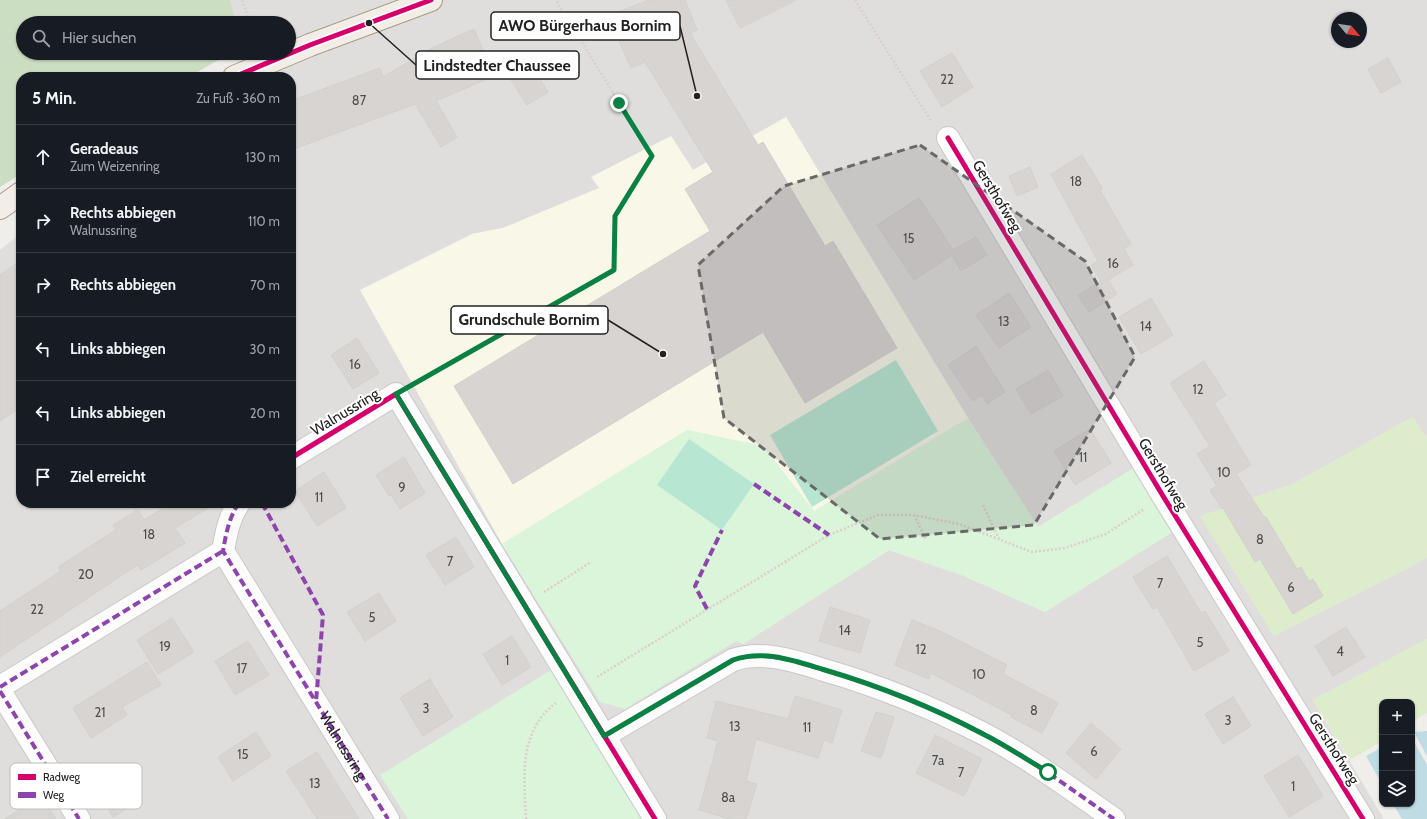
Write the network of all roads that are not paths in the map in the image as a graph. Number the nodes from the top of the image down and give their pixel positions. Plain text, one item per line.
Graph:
1 (431, 0) edge
2 (296, 52) edge
3 (276, 60) edge
4 (246, 72) edge
5 (948, 138) road end
6 (16, 197) edge
7 (0, 208) edge
8 (296, 455) edge
9 (235, 508) edge
10 (224, 551) junction
11 (0, 686) edge
12 (0, 691) edge
13 (604, 736) junction
14 (44, 763) edge
15 (73, 809) edge
16 (79, 819) edge
17 (388, 819) edge
18 (655, 819) edge
19 (1114, 819) edge
20 (1363, 819) edge

1 - 2 main road
3 - 4 main road
5 - 20 street, Gersthofweg
6 - 7 main road
8 - 13 street, Walnussring
9 - 10 street
10 - 11 street
10 - 17 street, Walnussring
12 - 14 street
13 - 18 street, Walnussring
13 - 19 street
15 - 16 street

